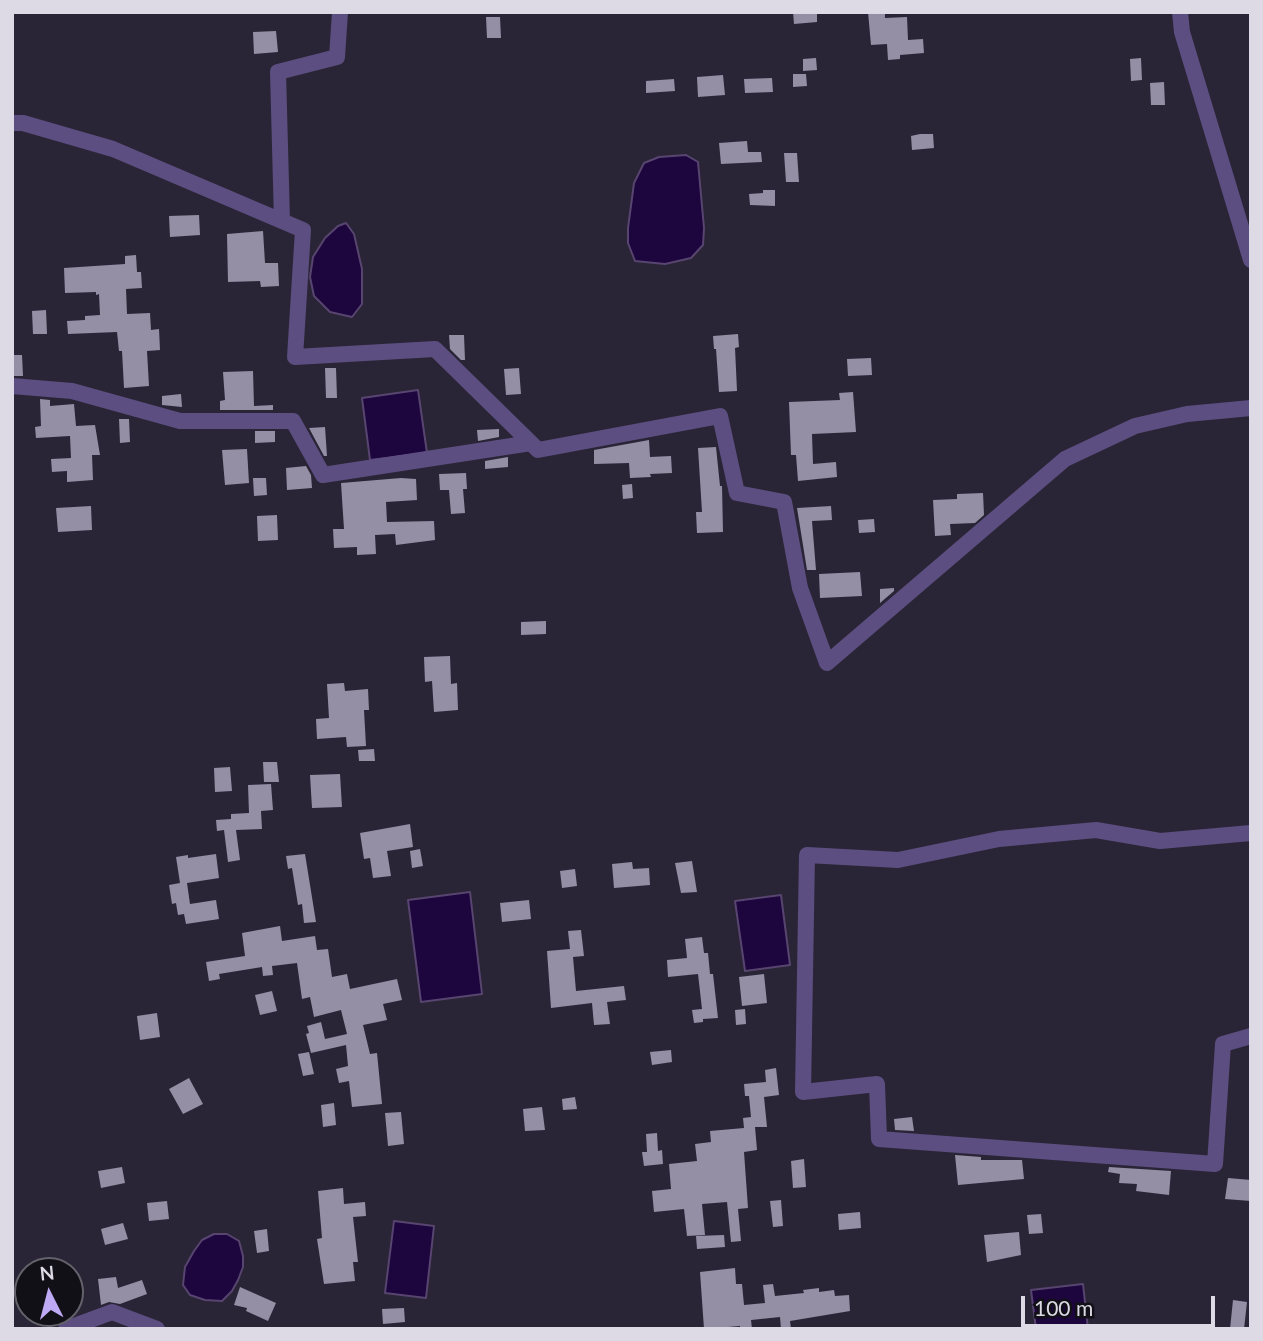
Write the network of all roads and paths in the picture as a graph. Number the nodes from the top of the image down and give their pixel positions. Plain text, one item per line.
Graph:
1 (340, 12) edge
2 (1180, 12) edge
3 (12, 123) edge
4 (282, 221) junction
5 (1251, 260) edge
6 (12, 386) edge
7 (1251, 408) edge
8 (531, 443) junction
9 (1251, 833) edge
10 (1251, 1036) edge
11 (66, 1329) edge
12 (157, 1329) edge

1 - 4 street
2 - 5 street
3 - 4 street
4 - 8 street
6 - 8 street
7 - 8 street
9 - 10 street
11 - 12 street

